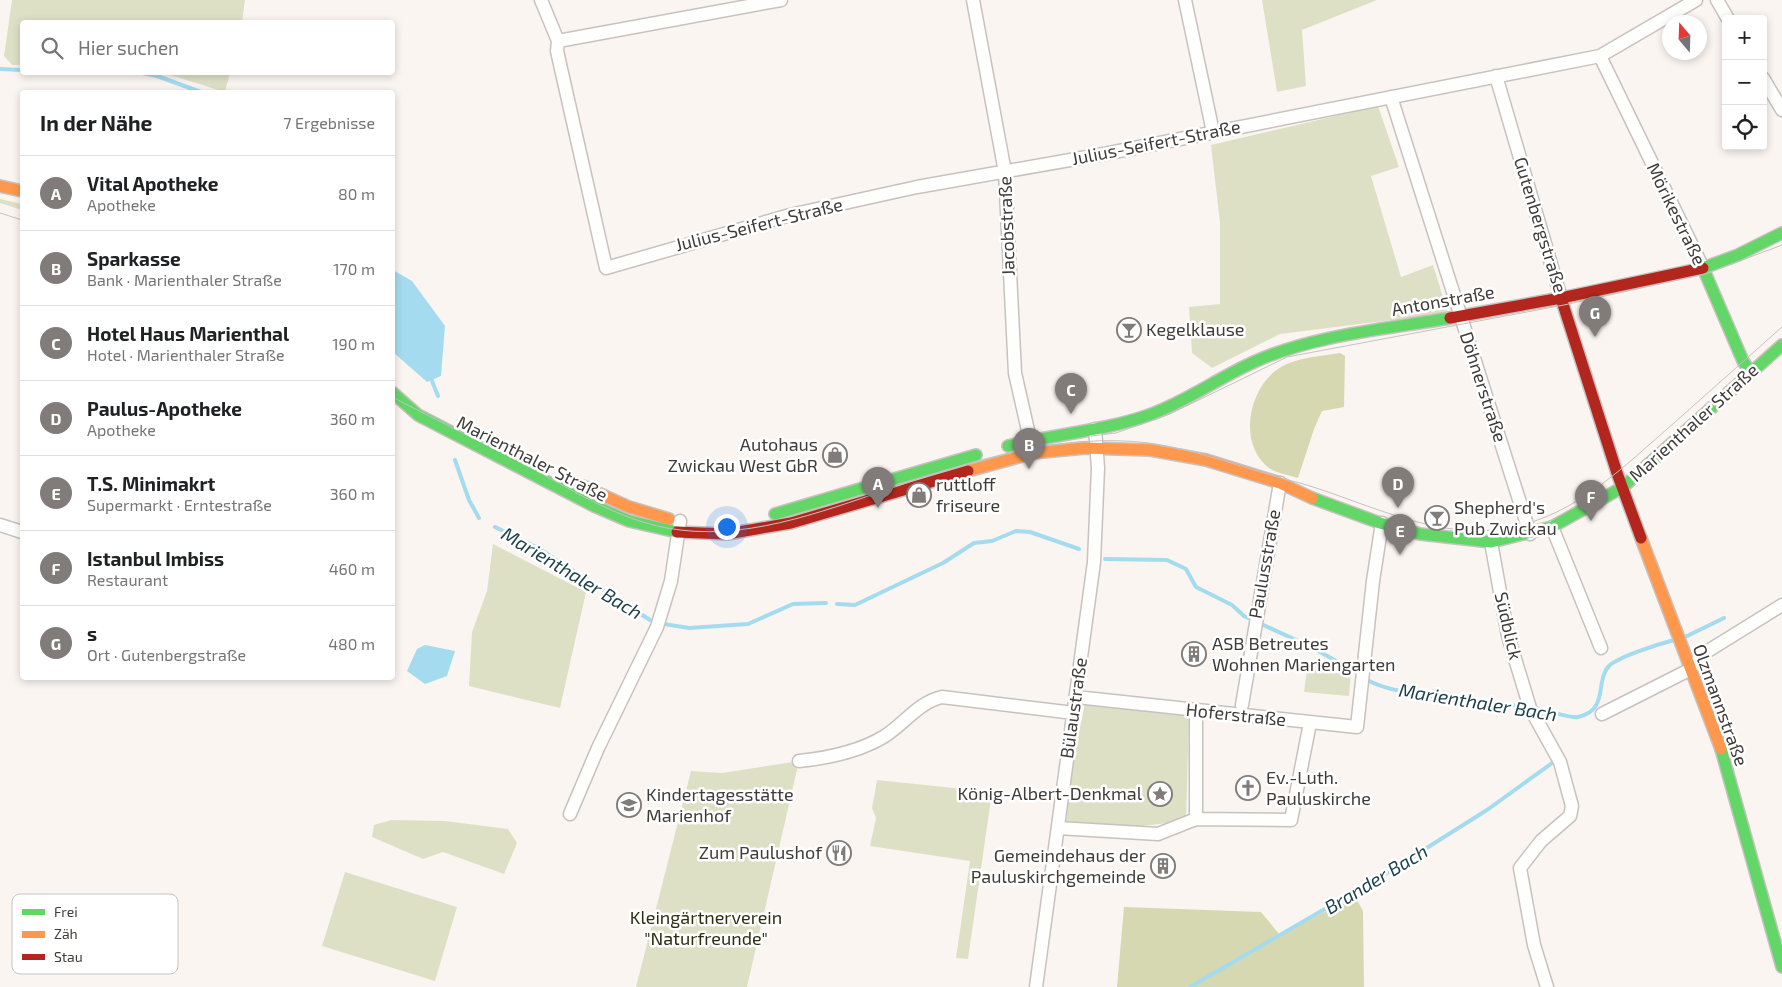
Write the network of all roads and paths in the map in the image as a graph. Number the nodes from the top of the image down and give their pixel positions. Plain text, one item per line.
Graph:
1 (541, 0) edge
2 (781, 0) edge
3 (973, 0) edge
4 (1185, 0) edge
5 (1696, 0) edge
6 (1717, 0) edge
7 (1726, 15) edge
8 (558, 42) junction
9 (1600, 56) junction
10 (1496, 76) junction
11 (1767, 85) edge
12 (1391, 97) junction
13 (1782, 110) edge
14 (1213, 132) junction
15 (1006, 172) junction
16 (0, 186) edge
17 (20, 191) edge
18 (1782, 233) edge
19 (1703, 268) junction
20 (1561, 298) junction
21 (1460, 316) junction
22 (1782, 345) edge
23 (1751, 373) junction
24 (395, 381) edge
25 (395, 395) edge
26 (1149, 415) junction
27 (454, 420) dead end
28 (1117, 425) joint
29 (1095, 429) junction
30 (1031, 447) junction
31 (1098, 447) junction
32 (1150, 450) junction
33 (569, 479) dead end
34 (1280, 483) junction
35 (1623, 487) junction
36 (1382, 523) junction
37 (0, 525) edge
38 (679, 527) junction
39 (1552, 527) junction
40 (20, 531) edge
41 (1530, 534) junction
42 (1491, 542) junction
43 (1782, 606) edge
44 (1601, 648) dead end
45 (1691, 670) junction
46 (1076, 697) junction
47 (1242, 705) dead end
48 (1196, 711) junction
49 (1074, 713) junction
50 (1602, 714) dead end
51 (1310, 723) junction
52 (800, 761) dead end
53 (570, 814) dead end
54 (1196, 819) junction
55 (1058, 828) junction
56 (1782, 967) edge
57 (1036, 987) edge
58 (1546, 987) edge

1 - 8 street
2 - 8 street
3 - 15 street, Jacobstraße
4 - 14 street
5 - 9 street, Julius-Seifert-Straße
6 - 7 street
8 - 15 street, Julius-Seifert-Straße
9 - 10 street, Julius-Seifert-Straße
9 - 19 street, Mörikestraße
10 - 12 street, Julius-Seifert-Straße
10 - 20 street, Gutenbergstraße
11 - 13 street
12 - 14 street, Julius-Seifert-Straße
12 - 21 street, Döhnerstraße
14 - 15 street, Julius-Seifert-Straße
15 - 30 street, Jacobstraße
16 - 17 main road
18 - 19 main road, Antonstraße
19 - 20 main road, Antonstraße
19 - 23 main road, Mörikestraße
20 - 21 main road, Antonstraße
20 - 35 main road, Gutenbergstraße
21 - 26 main road, Antonstraße
21 - 41 street, Döhnerstraße
22 - 23 main road, Marienthaler Straße
23 - 35 main road, Marienthaler Straße
24 - 27 main road, Marienthaler Straße
25 - 38 main road, Marienthaler Straße
26 - 28 main road, Antonstraße
26 - 32 main road
28 - 29 main road, Marienthaler Straße
29 - 30 main road, Marienthaler Straße
29 - 31 street, Bülaustraße
30 - 31 main road, Marienthaler Straße
30 - 38 main road, Marienthaler Straße
30 - 38 main road, Marienthaler Straße
31 - 32 main road, Marienthaler Straße
31 - 46 street, Bülaustraße
32 - 34 main road, Marienthaler Straße
33 - 38 main road, Marienthaler Straße
34 - 36 main road, Marienthaler Straße
34 - 47 street, Paulusstraße
35 - 39 main road, Marienthaler Straße
35 - 45 main road, Olzmannstraße
36 - 42 main road, Marienthaler Straße
36 - 51 street, Hoferstraße
37 - 40 street
38 - 53 street
39 - 41 main road, Marienthaler Straße
39 - 44 street
41 - 42 main road, Marienthaler Straße
42 - 58 street, Südblick
43 - 45 street
45 - 50 street
45 - 56 main road, Olzmannstraße
46 - 48 street, Hoferstraße
46 - 49 street, Bülaustraße
48 - 51 street, Hoferstraße
48 - 54 street
49 - 52 street
49 - 55 street, Bülaustraße
51 - 54 street
54 - 55 street
55 - 57 street, Bülaustraße

